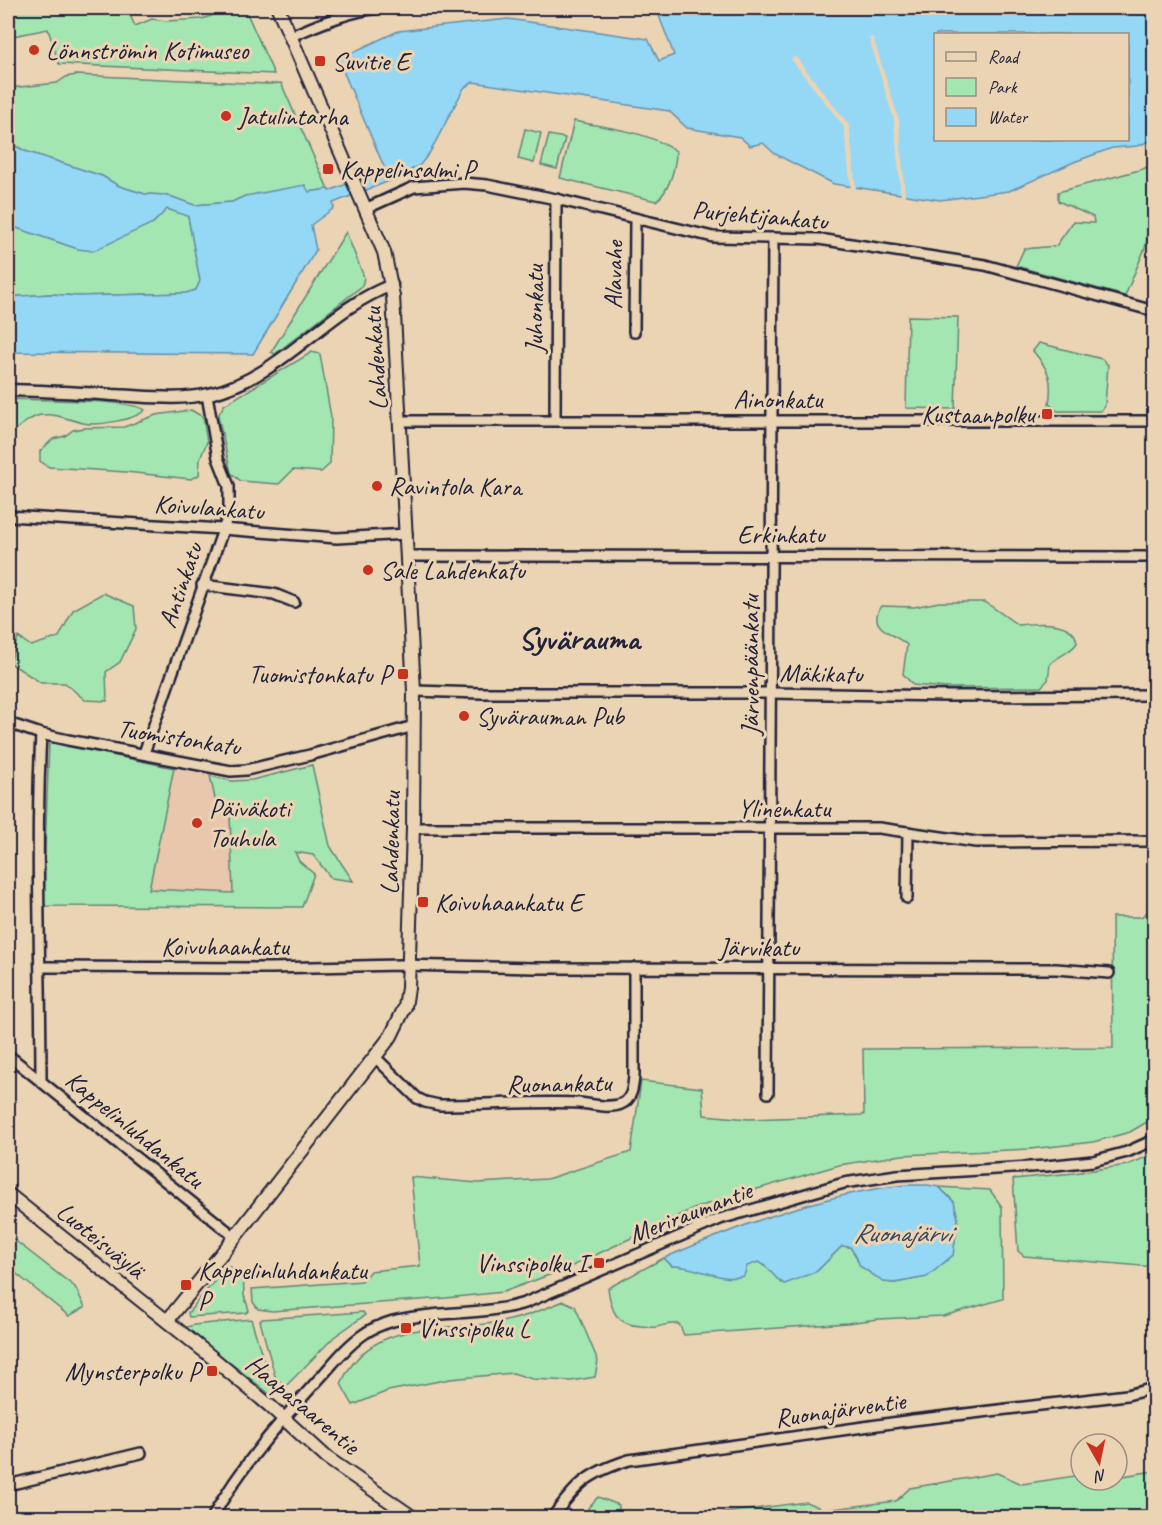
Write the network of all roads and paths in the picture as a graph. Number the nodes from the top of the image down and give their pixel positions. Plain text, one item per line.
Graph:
1 (278, 8) edge
2 (380, 8) edge
3 (291, 36) junction
4 (556, 199) junction
5 (363, 204) junction
6 (635, 219) junction
7 (772, 238) junction
8 (392, 285) junction
9 (1155, 311) edge
10 (634, 332) dead end
11 (8, 390) edge
12 (207, 394) junction
13 (555, 420) junction
14 (770, 420) junction
15 (401, 421) junction
16 (1155, 421) edge
17 (8, 516) edge
18 (222, 529) junction
19 (407, 534) junction
20 (771, 555) junction
21 (408, 556) junction
22 (1155, 557) edge
23 (202, 585) junction
24 (294, 602) dead end
25 (414, 691) junction
26 (770, 693) junction
27 (1155, 695) edge
28 (8, 723) edge
29 (414, 726) junction
30 (41, 734) junction
31 (144, 753) junction
32 (413, 828) junction
33 (770, 829) junction
34 (908, 832) junction
35 (1155, 841) edge
36 (906, 898) dead end
37 (410, 966) junction
38 (41, 967) junction
39 (634, 968) junction
40 (770, 968) junction
41 (1109, 973) dead end
42 (8, 1055) edge
43 (375, 1057) junction
44 (40, 1081) junction
45 (768, 1093) dead end
46 (1155, 1140) edge
47 (8, 1194) edge
48 (235, 1237) junction
49 (167, 1321) junction
50 (1155, 1388) edge
51 (284, 1418) junction
52 (141, 1452) dead end
53 (8, 1485) edge
54 (214, 1514) edge
55 (226, 1518) edge
56 (414, 1518) edge
57 (552, 1518) edge

1 - 3 main road, Lahdenkatu
2 - 3 street
3 - 5 main road, Lahdenkatu
4 - 5 street, Purjehtijankatu
4 - 6 street, Purjehtijankatu
4 - 13 street, Juhonkatu
5 - 8 main road, Lahdenkatu
6 - 7 street, Purjehtijankatu
6 - 10 street, Alavahe
7 - 9 street, Purjehtijankatu
7 - 14 street, Järvenpäänkatu
8 - 12 street
8 - 15 main road, Lahdenkatu
11 - 12 street
12 - 18 street, Antinkatu
13 - 14 street, Ainonkatu
13 - 15 street, Ainonkatu
14 - 16 street, Ainonkatu
14 - 20 street, Järvenpäänkatu
15 - 19 main road, Lahdenkatu
17 - 18 street, Koivulankatu
18 - 19 street, Koivulankatu
18 - 23 street, Antinkatu
19 - 21 main road, Lahdenkatu
20 - 21 street, Erkinkatu
20 - 22 street, Erkinkatu
20 - 26 street, Järvenpäänkatu
21 - 25 main road, Lahdenkatu
23 - 24 street
23 - 31 street, Antinkatu
25 - 26 street, Mäkikatu
25 - 29 main road, Lahdenkatu
26 - 27 street, Mäkikatu
26 - 33 street, Järvenpäänkatu
28 - 30 street, Tuomistonkatu
29 - 31 street, Tuomistonkatu
29 - 32 main road, Lahdenkatu
30 - 31 street, Tuomistonkatu
30 - 38 street
32 - 33 street, Ylinenkatu
32 - 37 main road, Lahdenkatu
33 - 34 street, Ylinenkatu
33 - 40 street, Järvenpäänkatu
34 - 35 street, Ylinenkatu
34 - 36 street
37 - 38 street, Koivuhaankatu
37 - 39 street, Järvikatu
37 - 43 main road, Lahdenkatu
38 - 44 street
39 - 40 street, Järvikatu
39 - 43 street, Ruonankatu
40 - 41 street, Järvikatu
40 - 45 street, Järvenpäänkatu
42 - 44 street, Kappelinluhdankatu
43 - 48 main road, Lahdenkatu
44 - 48 street, Kappelinluhdankatu
46 - 51 street, Meriraumantie
47 - 49 main road, Luoteisväylä
48 - 49 main road, Lahdenkatu
49 - 51 main road, Haapasaarentie
50 - 57 street, Ruonajärventie
51 - 54 street, Meriraumantie
51 - 56 main road, Haapasaarentie
52 - 53 street
54 - 55 street

